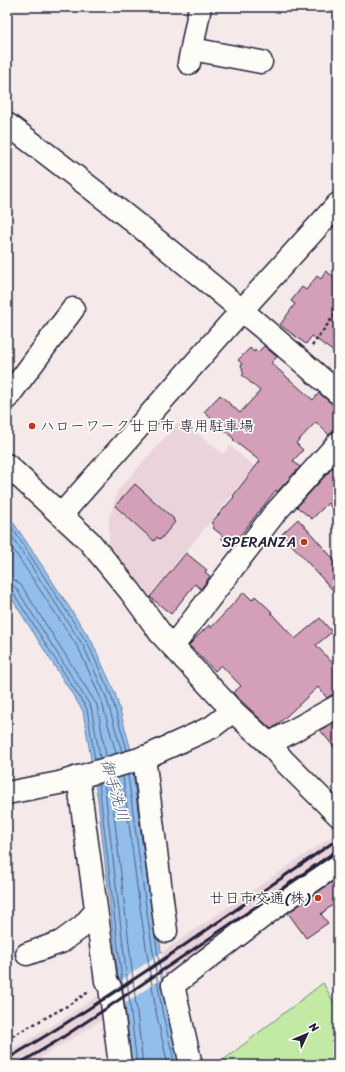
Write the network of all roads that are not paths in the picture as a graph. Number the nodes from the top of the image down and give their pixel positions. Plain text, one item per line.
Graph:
1 (200, 7) edge
2 (261, 62) dead end
3 (7, 124) edge
4 (338, 204) edge
5 (73, 309) dead end
6 (242, 310) junction
7 (337, 390) edge
8 (7, 398) edge
9 (338, 443) edge
10 (7, 465) edge
11 (61, 515) junction
12 (173, 646) junction
13 (338, 706) edge
14 (232, 710) junction
15 (269, 744) junction
16 (142, 758) junction
17 (81, 776) junction
18 (7, 793) edge
19 (338, 815) edge
20 (338, 863) edge
21 (96, 911) junction
22 (166, 931) dead end
23 (27, 954) dead end
24 (120, 1065) edge
25 (191, 1065) edge

1 - 2 street
3 - 6 street
4 - 6 street
5 - 8 street
6 - 7 street
6 - 11 street
9 - 12 street
10 - 11 street
11 - 12 street
12 - 14 street
13 - 15 street
14 - 15 street
14 - 16 street
15 - 19 street
16 - 17 street
16 - 22 street
17 - 18 street
17 - 21 street
20 - 25 street
21 - 23 street
21 - 24 street

